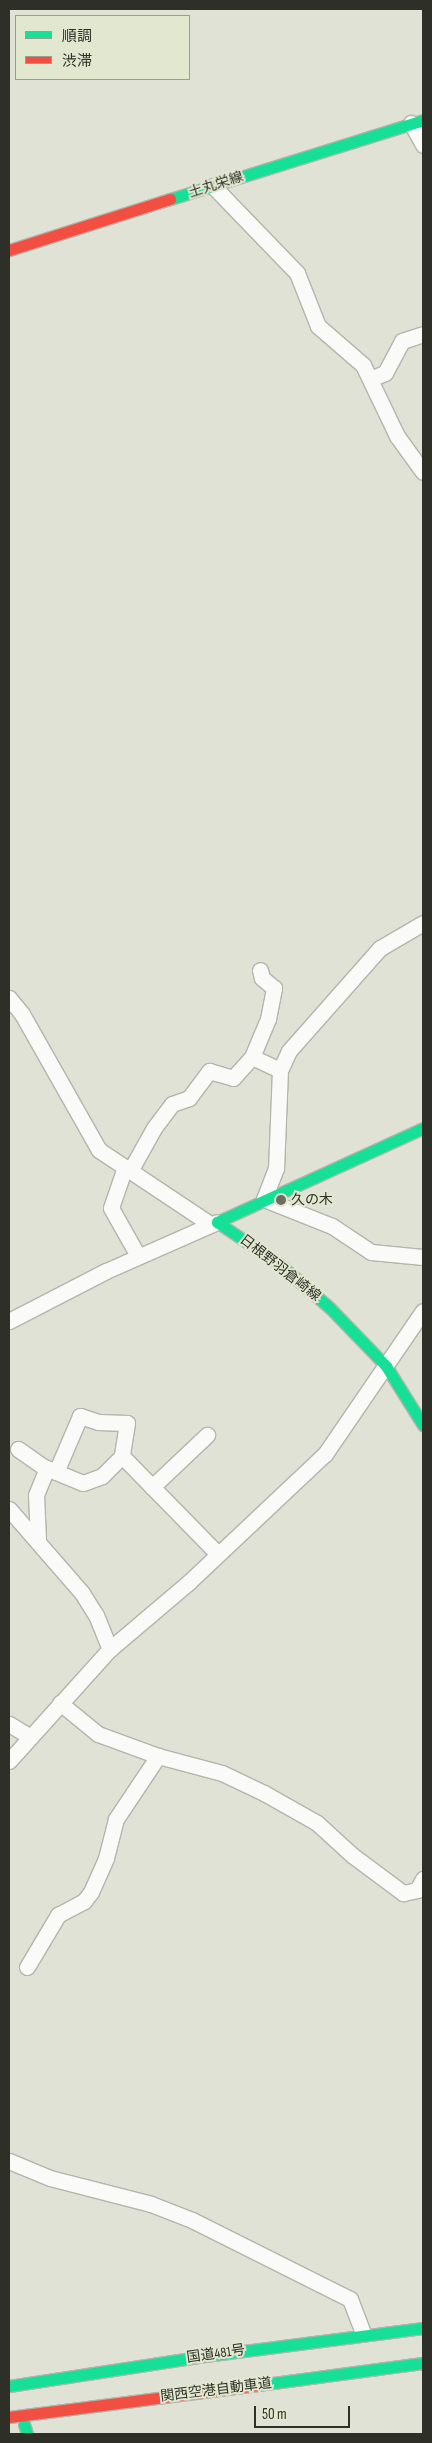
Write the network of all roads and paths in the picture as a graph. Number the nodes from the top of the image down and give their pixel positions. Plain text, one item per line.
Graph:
1 (417, 121) edge
2 (423, 145) edge
3 (213, 186) junction
4 (9, 250) edge
5 (423, 334) edge
6 (370, 379) junction
7 (423, 472) edge
8 (423, 923) edge
9 (260, 970) dead end
10 (9, 998) edge
11 (252, 1057) junction
12 (280, 1070) junction
13 (423, 1128) edge
14 (128, 1169) junction
15 (264, 1199) junction
16 (213, 1223) junction
17 (138, 1256) junction
18 (423, 1257) edge
19 (421, 1320) edge
20 (9, 1321) edge
21 (386, 1366) junction
22 (423, 1425) edge
23 (207, 1435) dead end
24 (18, 1449) dead end
25 (122, 1456) junction
26 (51, 1470) junction
27 (152, 1487) junction
28 (9, 1509) edge
29 (38, 1539) junction
30 (218, 1554) junction
31 (110, 1649) junction
32 (60, 1703) junction
33 (9, 1724) edge
34 (29, 1736) junction
35 (158, 1756) junction
36 (9, 1761) edge
37 (423, 1879) edge
38 (27, 1967) dead end
39 (10, 2165) edge
40 (423, 2328) edge
41 (362, 2333) junction
42 (423, 2363) edge
43 (423, 2373) edge
44 (9, 2386) edge
45 (9, 2417) edge
46 (9, 2427) edge
47 (25, 2429) edge

1 - 2 street
1 - 3 main road, 土丸栄線
3 - 4 main road, 土丸栄線
3 - 6 street
5 - 6 street
6 - 7 street
8 - 12 street
9 - 11 street
10 - 14 street
11 - 12 street
11 - 14 street
12 - 15 street
13 - 15 main road
14 - 16 street
14 - 17 street
15 - 16 main road
15 - 18 street
16 - 17 street
16 - 21 main road, 日根野羽倉崎線
17 - 20 street
19 - 21 street
21 - 22 main road, 日根野羽倉崎線
21 - 30 street
23 - 27 street
24 - 26 street
25 - 26 street
25 - 26 street
25 - 27 street
26 - 29 street
27 - 30 street
28 - 29 street
29 - 31 street
30 - 31 street
31 - 32 street
32 - 34 street
32 - 35 street
33 - 34 street
34 - 36 street
35 - 37 street
35 - 38 street
39 - 41 street
40 - 41 main road, 国道481号
41 - 44 main road, 国道481号
42 - 45 main road, 関西空港自動車道
43 - 47 main road
46 - 47 main road

